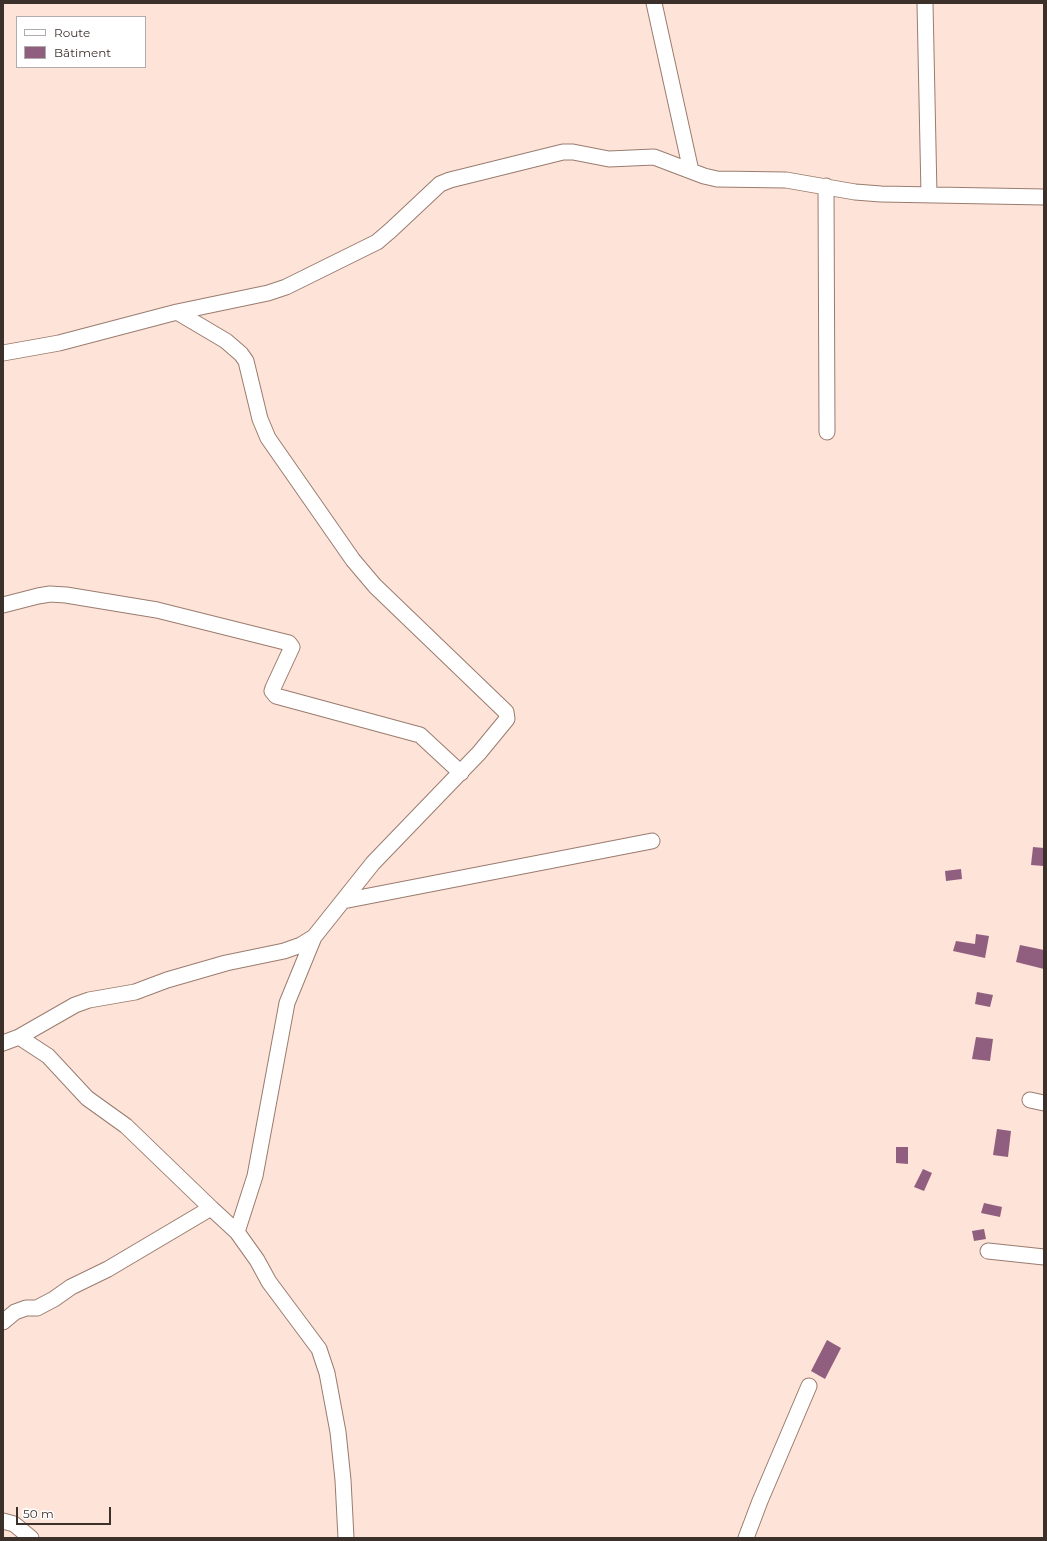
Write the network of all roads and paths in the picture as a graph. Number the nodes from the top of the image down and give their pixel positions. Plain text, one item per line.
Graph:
1 (654, 3) edge
2 (925, 3) edge
3 (691, 171) junction
4 (826, 186) junction
5 (929, 195) junction
6 (1044, 197) edge
7 (177, 312) junction
8 (3, 353) edge
9 (827, 432) dead end
10 (3, 606) edge
11 (461, 772) junction
12 (652, 841) dead end
13 (342, 901) junction
14 (314, 937) junction
15 (19, 1037) junction
16 (3, 1043) edge
17 (211, 1208) junction
18 (237, 1232) junction
19 (988, 1251) dead end
20 (1044, 1257) edge
21 (3, 1322) edge
22 (809, 1386) dead end
23 (3, 1521) edge
24 (31, 1538) edge
25 (346, 1538) edge
26 (746, 1538) edge

1 - 3 street
2 - 5 street
3 - 4 street
3 - 7 street
4 - 5 street
4 - 9 street
5 - 6 street
7 - 8 street
7 - 11 street
10 - 11 street
11 - 13 street
12 - 13 street
13 - 14 street
14 - 15 street
14 - 18 street
15 - 16 street
15 - 17 street
17 - 18 street
17 - 21 street
18 - 25 street
19 - 20 street
22 - 26 street
23 - 24 street

